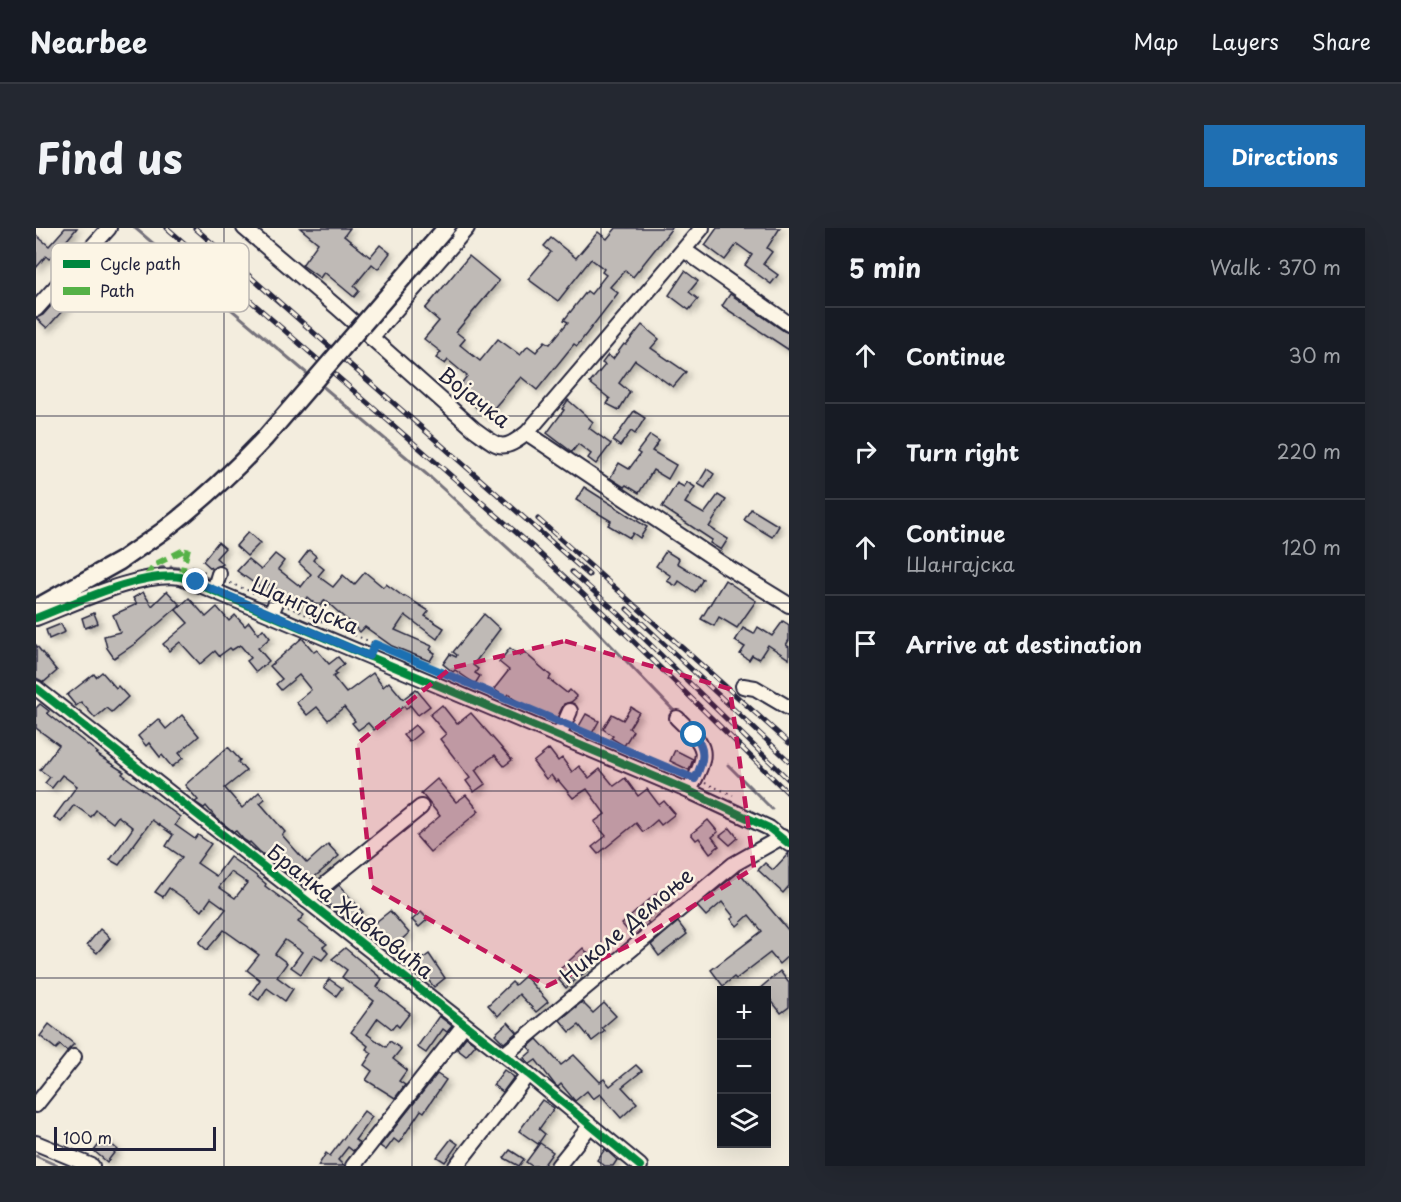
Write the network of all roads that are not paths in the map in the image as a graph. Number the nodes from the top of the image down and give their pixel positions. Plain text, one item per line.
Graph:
1 (109, 228) edge
2 (244, 228) edge
3 (446, 228) edge
4 (467, 228) edge
5 (702, 228) edge
6 (95, 243) edge
7 (684, 250) junction
8 (51, 292) edge
9 (36, 309) edge
10 (789, 324) edge
11 (371, 338) junction
12 (527, 433) junction
13 (789, 605) edge
14 (36, 608) edge
15 (36, 618) edge
16 (743, 686) dead end
17 (36, 688) edge
18 (789, 708) edge
19 (677, 718) dead end
20 (692, 785) junction
21 (421, 807) dead end
22 (786, 840) edge
23 (306, 900) junction
24 (464, 1025) junction
25 (504, 1055) junction
26 (74, 1057) dead end
27 (528, 1074) junction
28 (36, 1105) edge
29 (590, 1126) junction
30 (36, 1143) edge
31 (92, 1166) edge
32 (352, 1166) edge
33 (456, 1166) edge
34 (558, 1166) edge
35 (640, 1166) edge

1 - 6 street
2 - 11 street, Војачка
3 - 14 main road, bridge
4 - 11 street
5 - 7 street
7 - 10 street
7 - 12 street
8 - 9 street
11 - 12 street, Војачка
12 - 13 street, Војачка
15 - 20 street, Шангајска
16 - 18 street
17 - 23 street, Бранка Живковића
19 - 20 street
20 - 22 street, Шангајска
21 - 23 street
22 - 25 street, Николе Демоње
23 - 24 street, Бранка Живковића
24 - 25 street, Бранка Живковића
24 - 32 street
25 - 27 street, Бранка Живковића
26 - 28 street
27 - 29 street, Бранка Живковића
27 - 33 street
29 - 34 street
29 - 35 street, Бранка Живковића
30 - 31 street

